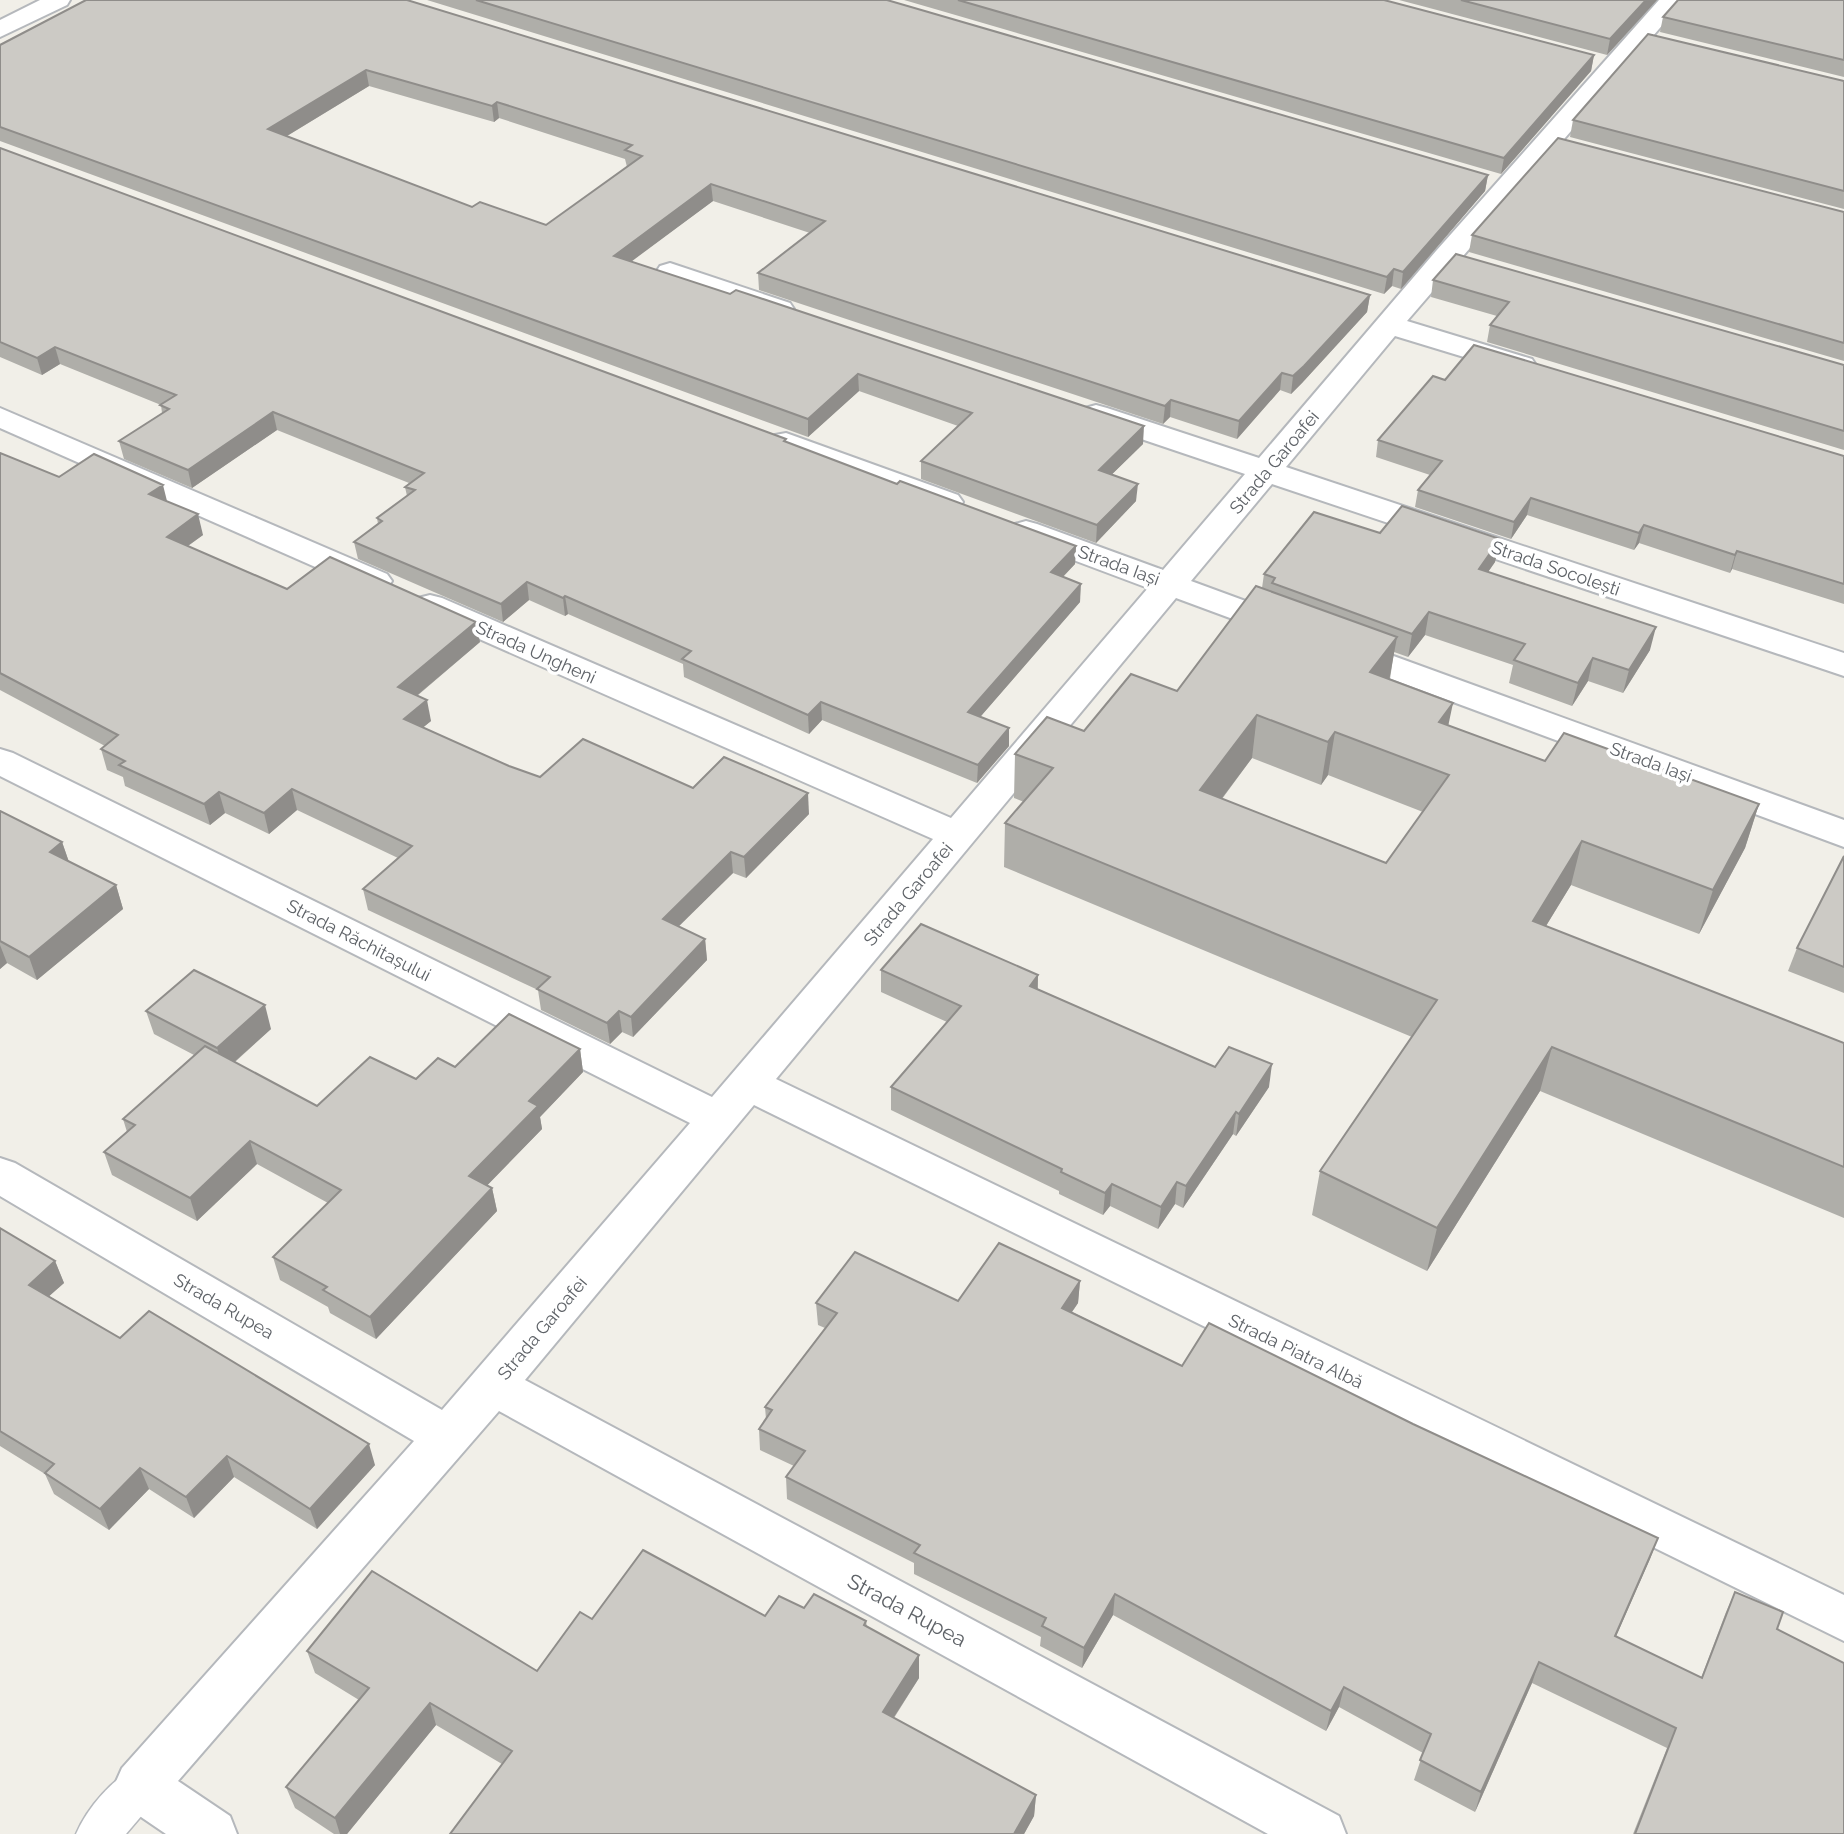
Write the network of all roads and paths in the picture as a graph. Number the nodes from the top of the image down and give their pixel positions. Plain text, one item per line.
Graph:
1 (58, 0) edge
2 (1672, 0) edge
3 (0, 30) edge
4 (670, 272) edge
5 (1389, 313) junction
6 (800, 316) edge
7 (1553, 375) edge
8 (1073, 407) edge
9 (0, 417) edge
10 (754, 430) edge
11 (1267, 471) junction
12 (1171, 584) junction
13 (1844, 665) edge
14 (0, 761) edge
15 (1844, 834) edge
16 (957, 835) junction
17 (749, 1084) junction
18 (719, 1119) junction
19 (0, 1175) edge
20 (493, 1385) junction
21 (448, 1437) junction
22 (1844, 1619) edge
23 (140, 1786) junction
24 (98, 1834) edge
25 (211, 1834) edge
26 (1320, 1834) edge

1 - 3 street
2 - 5 street, Strada Garoafei
4 - 6 street
5 - 7 street
5 - 11 street, Strada Garoafei
8 - 11 street, Strada Socolești
9 - 16 street, Strada Ungheni
10 - 12 street, Strada Iași
11 - 12 street, Strada Garoafei
11 - 13 street, Strada Socolești
12 - 15 street, Strada Iași
12 - 16 street, Strada Garoafei
14 - 18 street, Strada Răchitașului
16 - 17 street, Strada Garoafei
17 - 18 street, Strada Garoafei
17 - 22 street, Strada Piatra Albă
18 - 20 street, Strada Garoafei
19 - 21 street, Strada Rupea
20 - 21 street, Strada Garoafei
20 - 26 street, Strada Rupea
21 - 23 street, Strada Garoafei
23 - 24 lane
23 - 25 street

